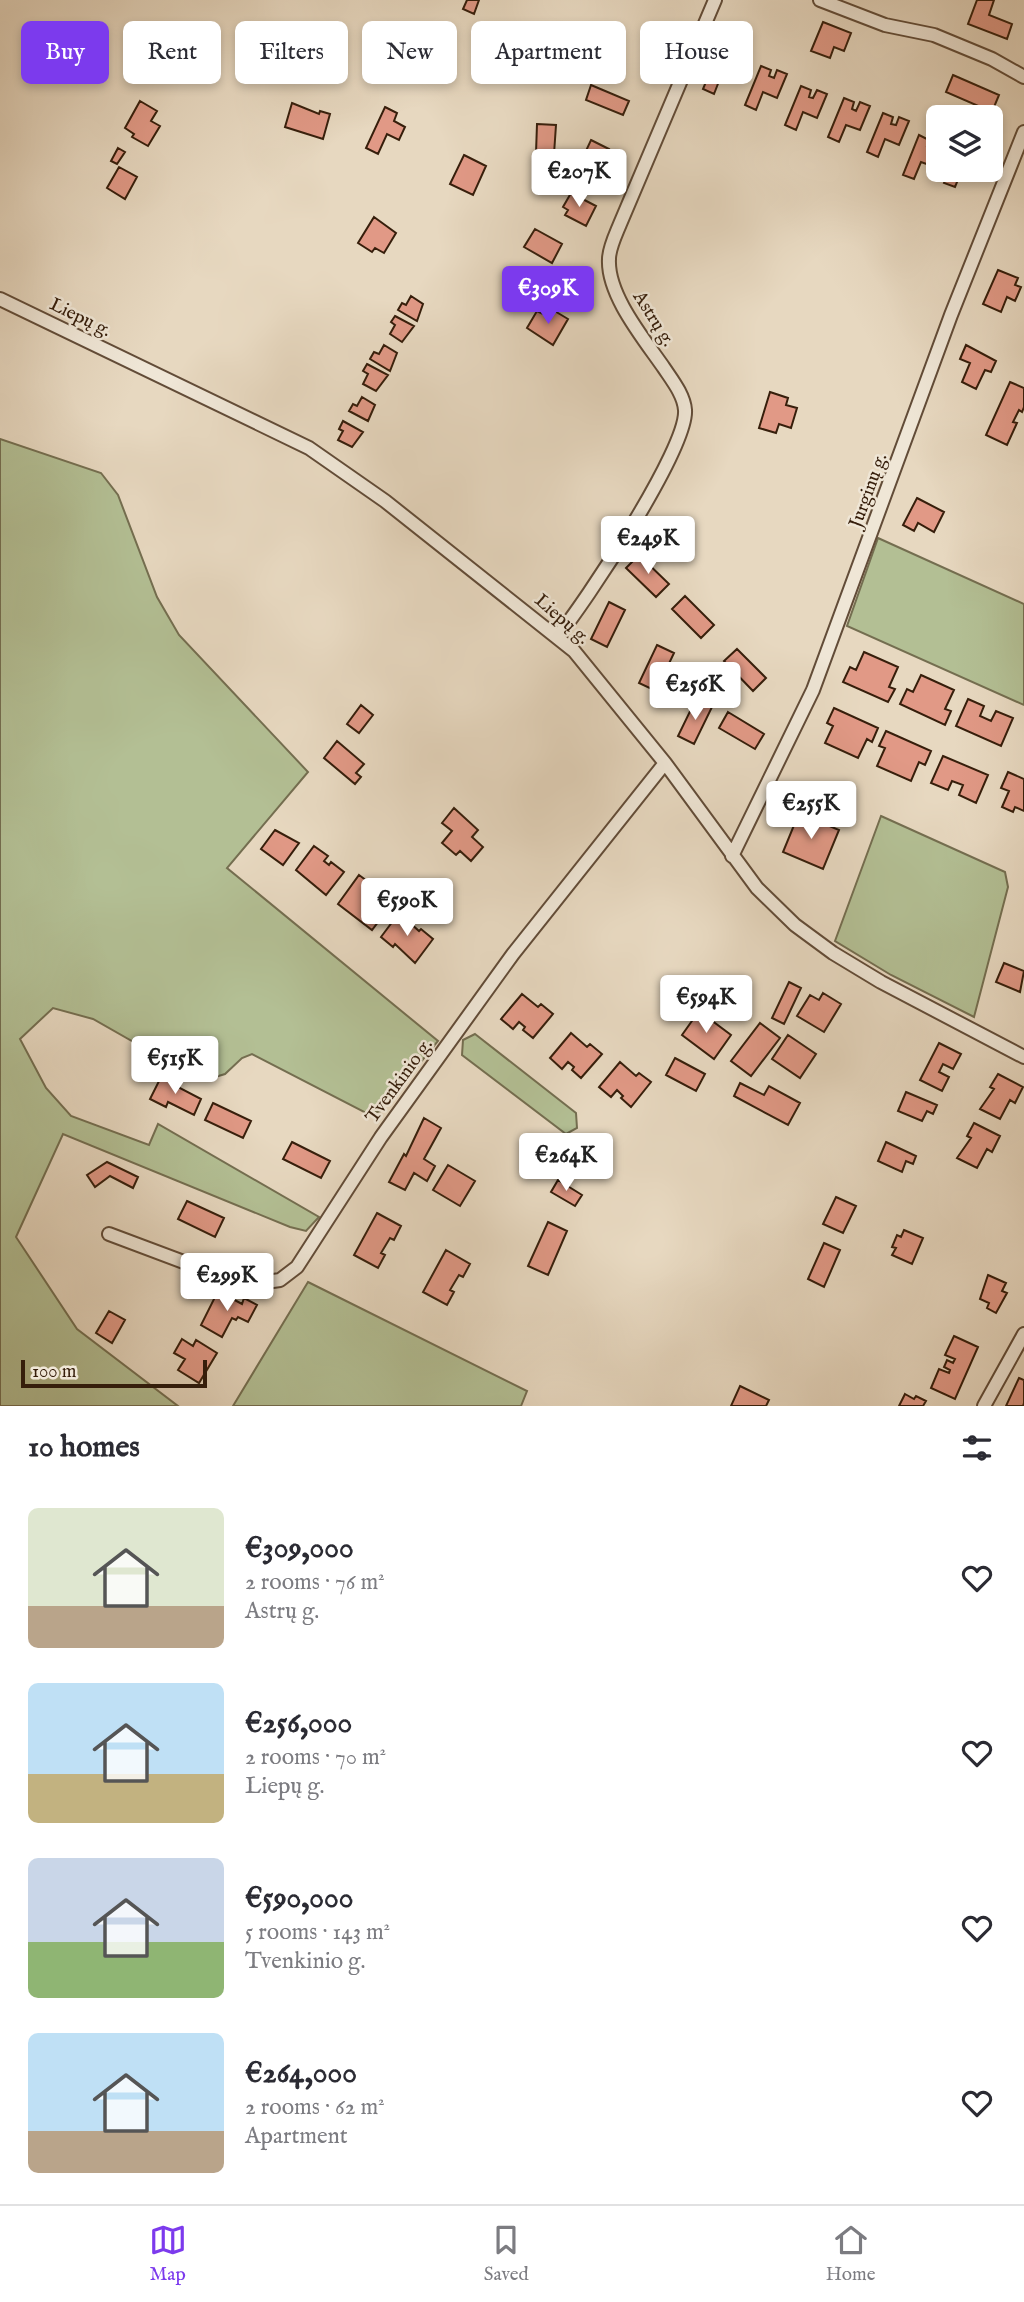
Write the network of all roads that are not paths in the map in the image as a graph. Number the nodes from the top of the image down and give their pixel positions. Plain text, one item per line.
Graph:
1 (715, 0) edge
2 (820, 0) edge
3 (1024, 77) edge
4 (1024, 132) edge
5 (0, 299) edge
6 (557, 637) junction
7 (665, 763) junction
8 (732, 856) junction
9 (1024, 1057) edge
10 (109, 1234) dead end
11 (1024, 1334) edge
12 (984, 1406) edge

1 - 6 street, Astrų g.
2 - 3 street
4 - 8 street, Jurginų g.
5 - 6 street, Liepų g.
6 - 7 street, Liepų g.
7 - 8 street, Liepų g.
7 - 10 street, Tvenkinio g.
8 - 9 street, Liepų g.
11 - 12 street

